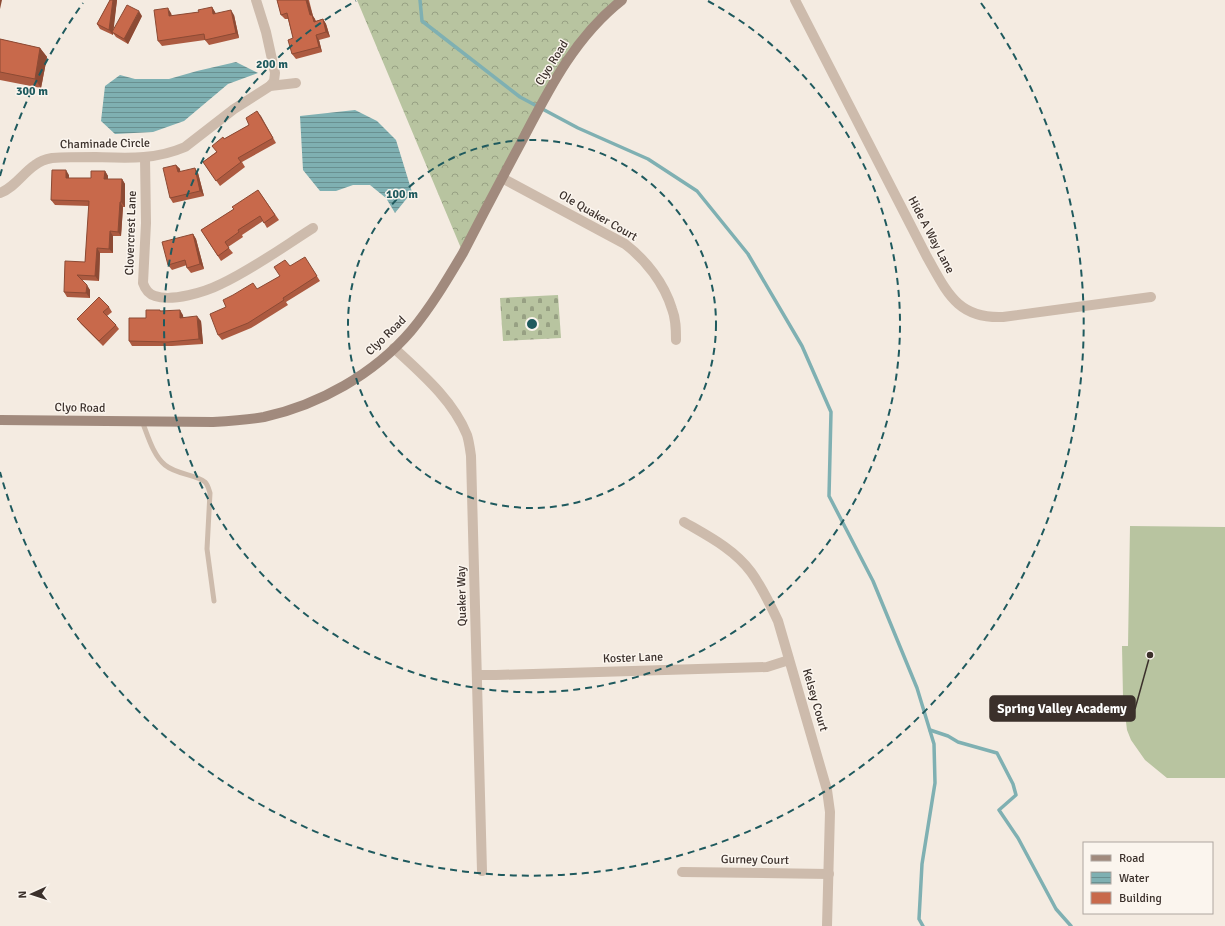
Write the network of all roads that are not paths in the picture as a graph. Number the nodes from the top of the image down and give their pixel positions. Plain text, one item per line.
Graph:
1 (256, 0) edge
2 (622, 0) edge
3 (795, 0) edge
4 (296, 83) dead end
5 (270, 86) junction
6 (145, 158) junction
7 (502, 178) junction
8 (0, 192) edge
9 (313, 228) dead end
10 (1151, 297) dead end
11 (676, 340) dead end
12 (394, 348) junction
13 (0, 420) edge
14 (142, 421) junction
15 (684, 522) dead end
16 (214, 601) dead end
17 (789, 660) junction
18 (477, 675) junction
19 (482, 871) dead end
20 (682, 872) dead end
21 (829, 874) junction
22 (828, 926) edge

1 - 5 street
2 - 7 street, Clyo Road
3 - 10 street, Hide A Way Lane
4 - 5 street, Chaminade Circle
5 - 6 street, Chaminade Circle
6 - 8 street, Chaminade Circle
6 - 9 street, Clovercrest Lane
7 - 11 street, Ole Quaker Court
7 - 12 street, Clyo Road
12 - 14 street, Clyo Road
12 - 18 street, Quaker Way
13 - 14 street, Clyo Road
14 - 16 lane
15 - 17 street, Kelsey Court
17 - 18 street, Koster Lane
17 - 21 street, Kelsey Court
18 - 19 street, Quaker Way
20 - 21 street, Gurney Court
21 - 22 street, Kelsey Court

